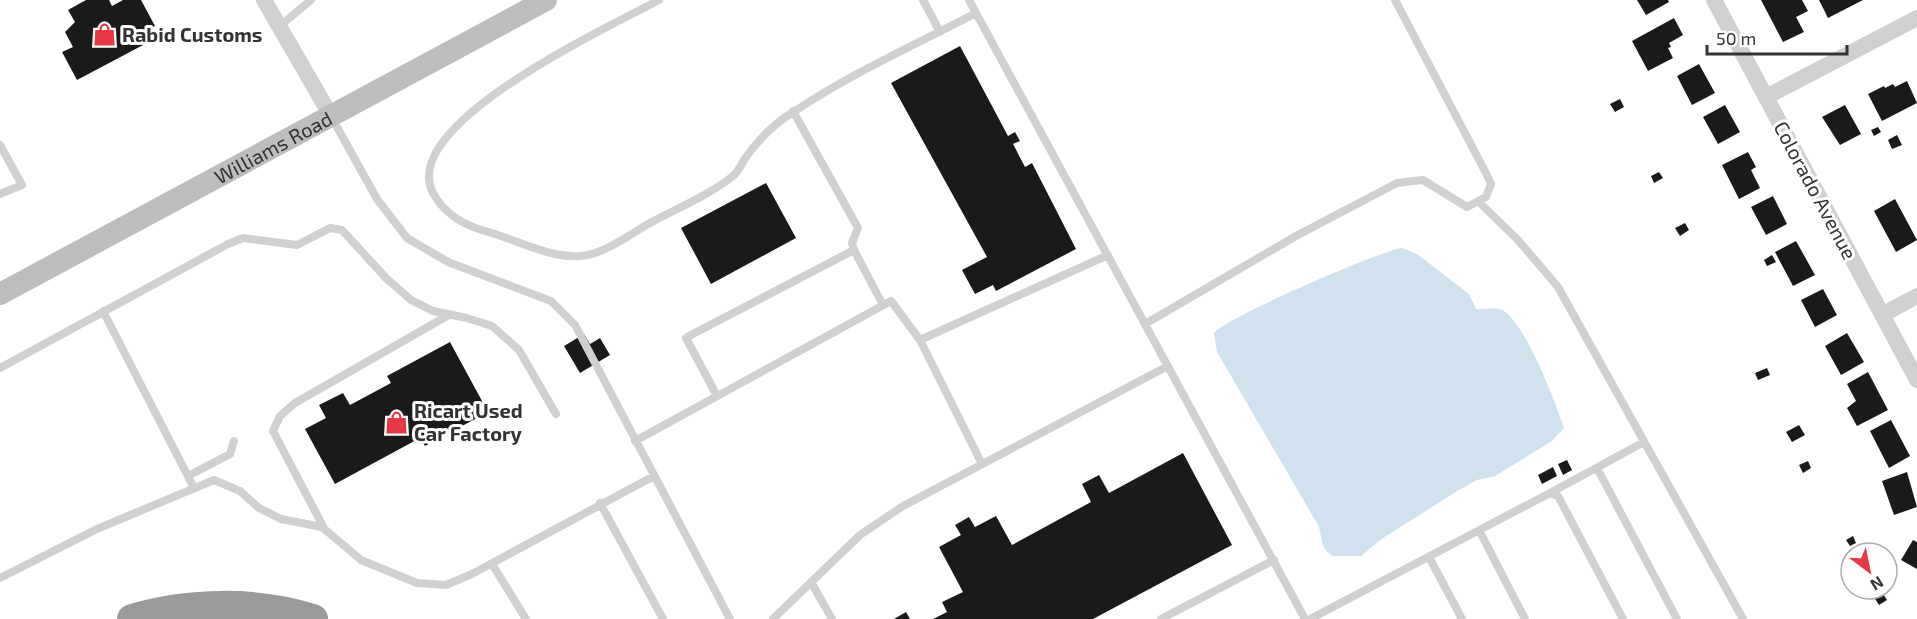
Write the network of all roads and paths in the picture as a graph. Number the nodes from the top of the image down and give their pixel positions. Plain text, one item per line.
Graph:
1 (264, 0) edge
2 (311, 0) edge
3 (546, 0) edge
4 (659, 0) edge
5 (923, 0) edge
6 (969, 0) edge
7 (1395, 0) edge
8 (1714, 0) edge
9 (976, 14) junction
10 (1917, 18) edge
11 (280, 25) junction
12 (940, 32) junction
13 (1767, 97) junction
14 (793, 111) junction
15 (331, 116) junction
16 (0, 145) edge
17 (0, 194) edge
18 (1479, 202) junction
19 (854, 250) junction
20 (1108, 255) junction
21 (0, 294) edge
22 (1917, 296) edge
23 (883, 305) junction
24 (103, 311) junction
25 (1882, 315) junction
26 (447, 316) junction
27 (1145, 324) junction
28 (920, 340) junction
29 (1168, 366) junction
30 (0, 368) edge
31 (1917, 380) edge
32 (717, 396) junction
33 (556, 414) dead end
34 (234, 441) dead end
35 (635, 441) junction
36 (1644, 442) junction
37 (982, 464) junction
38 (1597, 468) junction
39 (188, 476) junction
40 (654, 476) junction
41 (194, 488) junction
42 (1550, 493) junction
43 (600, 503) junction
44 (326, 530) junction
45 (1479, 530) junction
46 (1429, 557) junction
47 (1274, 560) junction
48 (492, 564) junction
49 (0, 578) edge
50 (811, 582) junction
51 (132, 619) edge
52 (313, 619) edge
53 (526, 619) edge
54 (663, 619) edge
55 (730, 619) edge
56 (773, 619) edge
57 (832, 619) edge
58 (1161, 619) edge
59 (1305, 619) edge
60 (1310, 619) edge
61 (1462, 619) edge
62 (1525, 619) edge
63 (1623, 619) edge
64 (1677, 619) edge
65 (1743, 619) edge

1 - 11 street
2 - 11 lane
3 - 15 main road, Williams Road
4 - 14 lane
5 - 12 lane
6 - 9 lane
7 - 18 lane
8 - 13 street, Colorado Avenue
9 - 12 lane
9 - 20 lane
10 - 13 street
11 - 15 street
12 - 14 lane
13 - 25 street, Colorado Avenue
14 - 19 lane
15 - 21 main road, Williams Road
15 - 35 lane
16 - 17 lane
18 - 27 lane
18 - 36 lane
19 - 23 lane
19 - 32 lane
20 - 27 lane
20 - 28 lane
22 - 25 street
23 - 28 lane
23 - 32 lane
24 - 26 lane
24 - 30 lane
24 - 39 lane
25 - 31 street, Colorado Avenue
26 - 33 lane
26 - 44 lane
27 - 29 lane
28 - 37 lane
29 - 37 lane
29 - 47 lane
32 - 35 lane
34 - 39 lane
35 - 40 lane
36 - 38 lane
36 - 65 lane
37 - 50 lane
38 - 42 lane
38 - 64 lane
39 - 41 lane
40 - 43 lane
40 - 55 lane
41 - 44 lane
41 - 49 lane
42 - 45 lane
42 - 63 lane
43 - 48 lane
43 - 54 lane
44 - 48 lane
45 - 46 lane
45 - 62 lane
46 - 60 lane
46 - 61 lane
47 - 58 lane
47 - 59 lane
48 - 53 lane
50 - 56 lane
50 - 57 lane
51 - 52 highway

